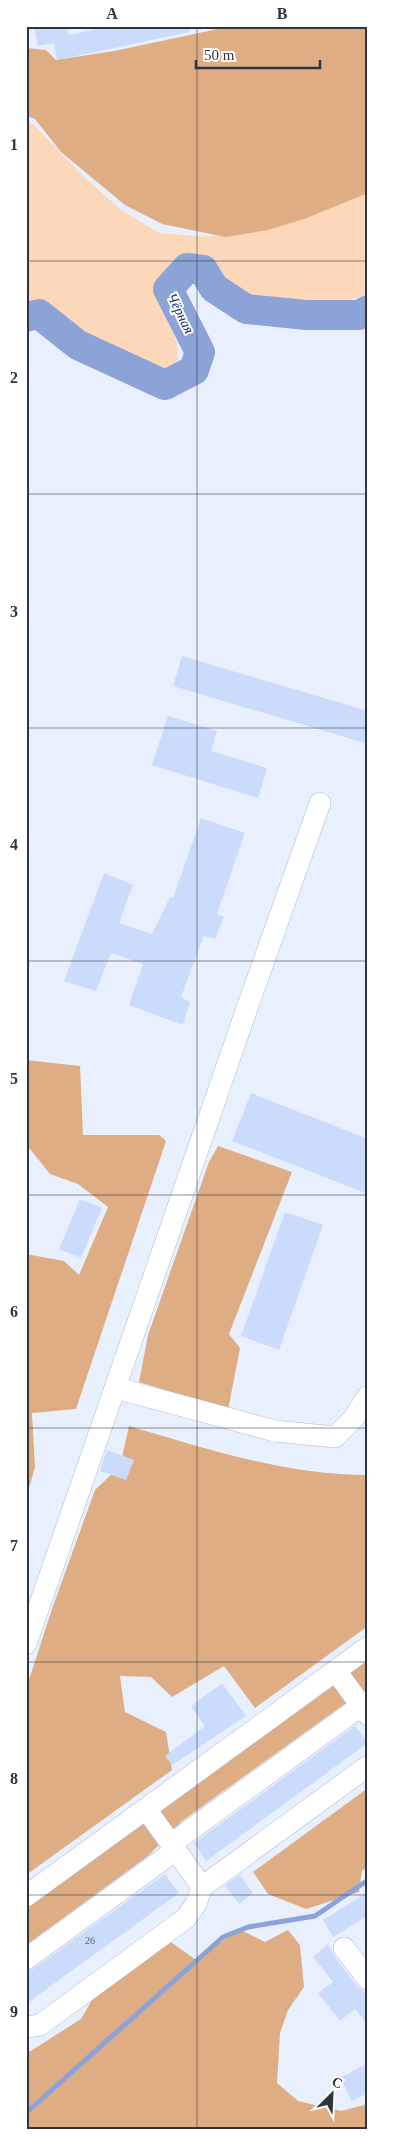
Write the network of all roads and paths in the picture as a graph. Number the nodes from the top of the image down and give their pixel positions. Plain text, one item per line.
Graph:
1 (320, 803) dead end
2 (116, 1388) junction
3 (368, 1396) edge
4 (26, 1644) edge
5 (368, 1647) edge
6 (336, 1671) junction
7 (366, 1711) edge
8 (368, 1766) edge
9 (146, 1809) junction
10 (173, 1847) junction
11 (202, 1887) junction
12 (26, 1896) edge
13 (344, 1948) dead end
14 (26, 1959) edge
15 (368, 1978) edge
16 (26, 2027) edge

1 - 2 street
2 - 3 street
2 - 4 street
5 - 6 street
6 - 7 street
6 - 9 street
7 - 10 street
8 - 11 street
9 - 10 street
9 - 12 street
10 - 11 street
10 - 14 street
11 - 16 street
13 - 15 street

